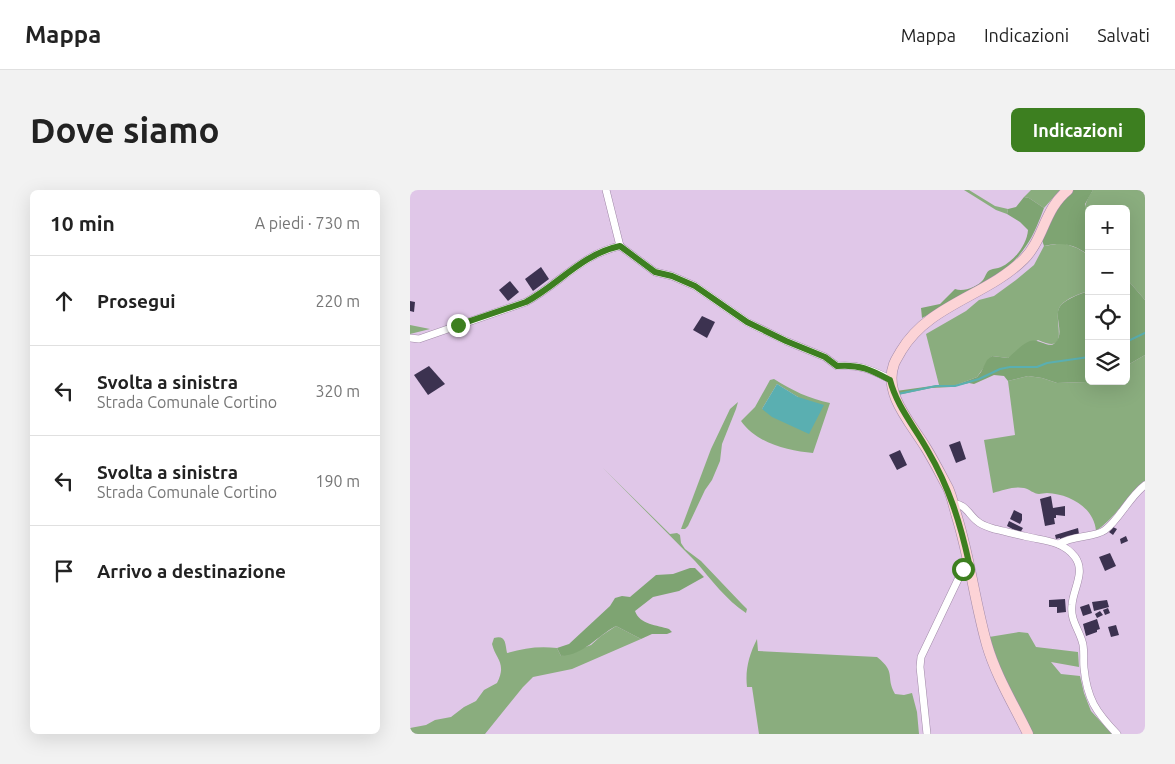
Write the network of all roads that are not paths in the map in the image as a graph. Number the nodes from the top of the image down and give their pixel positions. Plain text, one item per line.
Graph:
1 (606, 190) edge
2 (1068, 190) edge
3 (620, 246) junction
4 (410, 338) edge
5 (890, 380) junction
6 (1145, 485) edge
7 (953, 504) junction
8 (1059, 544) junction
9 (969, 563) junction
10 (927, 734) edge
11 (1028, 734) edge
12 (1117, 734) edge

1 - 3 street
2 - 5 main road
3 - 4 street
3 - 5 street
5 - 7 main road
6 - 8 street
7 - 8 street
7 - 9 main road
8 - 12 street
9 - 10 street
9 - 11 main road

